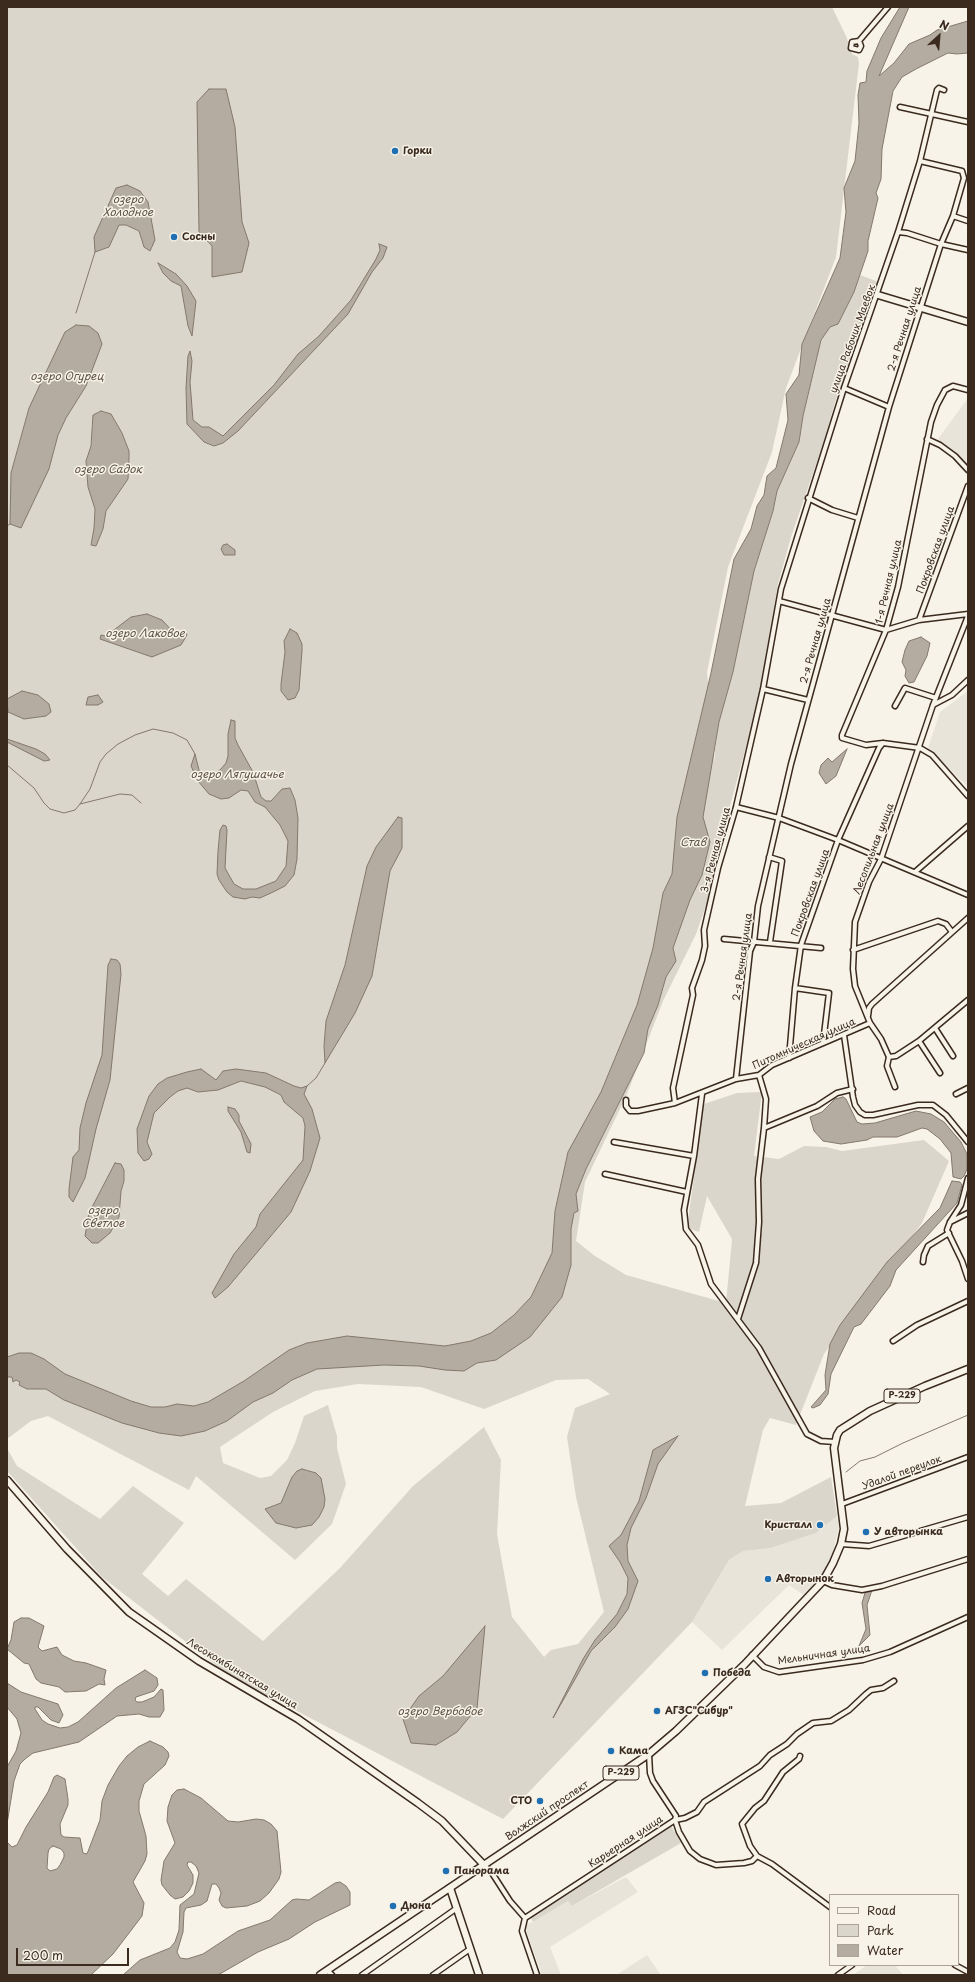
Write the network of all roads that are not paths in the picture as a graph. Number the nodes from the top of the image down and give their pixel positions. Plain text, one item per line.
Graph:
1 (888, 7) edge
2 (859, 41) dead end
3 (944, 90) dead end
4 (900, 107) dead end
5 (933, 114) junction
6 (968, 122) edge
7 (920, 161) junction
8 (968, 169) edge
9 (962, 171) junction
10 (953, 216) junction
11 (968, 221) edge
12 (898, 232) junction
13 (941, 244) junction
14 (968, 250) edge
15 (878, 295) junction
16 (920, 309) junction
17 (968, 322) edge
18 (844, 388) junction
19 (968, 390) edge
20 (889, 407) junction
21 (927, 439) junction
22 (968, 470) edge
23 (968, 486) edge
24 (808, 498) junction
25 (858, 518) junction
26 (779, 601) junction
27 (968, 615) edge
28 (831, 617) junction
29 (919, 620) junction
30 (886, 630) junction
31 (968, 680) edge
32 (763, 689) junction
33 (937, 697) junction
34 (947, 697) junction
35 (808, 700) junction
36 (895, 706) dead end
37 (933, 706) junction
38 (883, 743) junction
39 (920, 748) junction
40 (968, 796) edge
41 (736, 807) junction
42 (779, 818) junction
43 (968, 826) edge
44 (838, 840) junction
45 (769, 857) junction
46 (881, 859) junction
47 (915, 872) junction
48 (968, 895) edge
49 (968, 918) edge
50 (952, 932) junction
51 (724, 939) dead end
52 (754, 942) junction
53 (770, 942) junction
54 (801, 945) junction
55 (821, 948) dead end
56 (853, 950) junction
57 (795, 988) junction
58 (968, 1000) edge
59 (868, 1017) junction
60 (870, 1023) junction
61 (936, 1028) junction
62 (844, 1035) junction
63 (919, 1041) junction
64 (823, 1043) junction
65 (953, 1056) dead end
66 (789, 1058) junction
67 (889, 1058) junction
68 (940, 1073) dead end
69 (759, 1075) junction
70 (736, 1079) junction
71 (895, 1087) dead end
72 (968, 1088) edge
73 (853, 1090) junction
74 (702, 1094) junction
75 (956, 1094) dead end
76 (626, 1100) dead end
77 (675, 1103) junction
78 (764, 1128) junction
79 (614, 1142) dead end
80 (968, 1142) edge
81 (694, 1156) junction
82 (605, 1174) dead end
83 (968, 1178) edge
84 (687, 1192) junction
85 (968, 1213) edge
86 (950, 1222) junction
87 (949, 1233) junction
88 (968, 1258) edge
89 (962, 1261) junction
90 (923, 1262) dead end
91 (968, 1279) edge
92 (968, 1301) edge
93 (738, 1319) junction
94 (893, 1341) dead end
95 (968, 1369) edge
96 (835, 1442) junction
97 (968, 1457) edge
98 (7, 1480) edge
99 (842, 1504) junction
100 (968, 1517) edge
101 (841, 1544) junction
102 (968, 1559) edge
103 (823, 1581) junction
104 (968, 1617) edge
105 (752, 1655) junction
106 (894, 1681) dead end
107 (649, 1754) junction
108 (800, 1756) dead end
109 (675, 1820) junction
110 (757, 1856) junction
111 (484, 1865) junction
112 (450, 1888) junction
113 (829, 1906) edge
114 (457, 1908) junction
115 (525, 1918) junction
116 (470, 1949) junction
117 (851, 1966) edge
118 (957, 1966) edge
119 (968, 1972) edge
120 (329, 1973) edge
121 (320, 1975) edge
122 (362, 1975) edge
123 (433, 1975) edge
124 (479, 1975) edge
125 (537, 1975) edge
126 (838, 1975) edge

1 - 2 street
3 - 5 street, улица Рабочих Маевок
4 - 5 street
5 - 6 street
5 - 7 street, улица Рабочих Маевок
7 - 9 street
7 - 12 street, улица Рабочих Маевок
8 - 9 street
9 - 10 street, 2-я Речная улица
10 - 11 street
10 - 13 street, 2-я Речная улица
12 - 13 street
12 - 15 street, улица Рабочих Маевок
13 - 14 street
13 - 16 street, 2-я Речная улица
15 - 16 main road
15 - 18 street, улица Рабочих Маевок
16 - 17 main road
16 - 20 street, 2-я Речная улица
18 - 20 street
18 - 24 street, улица Рабочих Маевок
19 - 21 street, 1-я Речная улица
20 - 25 street, 2-я Речная улица
21 - 22 street
21 - 30 street, 1-я Речная улица
23 - 29 street, Покровская улица
24 - 25 street
24 - 26 street, улица Рабочих Маевок
25 - 28 street, 2-я Речная улица
26 - 28 street
26 - 32 street, 3-я Речная улица
27 - 29 street
27 - 33 street, Лесопильная улица
28 - 30 street
28 - 35 street, 2-я Речная улица
29 - 30 street
30 - 38 street, 1-я Речная улица
31 - 34 street
32 - 35 street
32 - 41 street, 3-я Речная улица
33 - 34 street
33 - 36 street
33 - 37 street, Лесопильная улица
34 - 37 street
35 - 42 street, 2-я Речная улица
37 - 39 street, Лесопильная улица
38 - 39 street
38 - 44 street, Покровская улица
39 - 40 street
39 - 46 street, Лесопильная улица
41 - 42 street
41 - 77 street, 3-я Речная улица
42 - 44 street
42 - 45 street, 2-я Речная улица
43 - 47 street
44 - 46 street
44 - 54 street, Покровская улица
45 - 52 street, 2-я Речная улица
45 - 53 street
46 - 47 street
46 - 56 street, Лесопильная улица
47 - 48 street
49 - 50 street
50 - 56 street
50 - 59 street
51 - 52 street
52 - 53 street
52 - 70 street, 2-я Речная улица
53 - 54 street
54 - 55 street
54 - 57 street, Покровская улица
56 - 59 street, Лесопильная улица
57 - 64 street
57 - 66 street, Покровская улица
58 - 61 street
59 - 60 street, Лесопильная улица
60 - 62 street, Питомническая улица
60 - 67 street, Лесопильная улица
61 - 63 street
61 - 65 street
62 - 64 street, Питомническая улица
62 - 73 street
63 - 67 street
63 - 68 street
64 - 66 street, Питомническая улица
66 - 69 street, Питомническая улица
67 - 71 street, Лесопильная улица
69 - 70 street, Питомническая улица
69 - 78 street
70 - 74 street, Питомническая улица
72 - 75 street
73 - 78 street
73 - 80 street
74 - 77 street, Питомническая улица
74 - 81 street
76 - 77 street, Питомническая улица
78 - 93 street
79 - 81 street
81 - 84 street
82 - 84 street
83 - 86 street
84 - 93 street
85 - 86 street
86 - 87 street
87 - 89 street
87 - 90 street
88 - 89 street
89 - 91 street
92 - 94 street
93 - 96 street
95 - 96 main road, Волжский проспект / Р-229
96 - 99 main road, Волжский проспект / Р-229
97 - 99 street, Удалой переулок
98 - 111 main road, Лесокомбинатская улица
99 - 101 main road, Волжский проспект / Р-229
100 - 101 street
101 - 103 main road, Волжский проспект / Р-229
102 - 103 street
103 - 105 main road, Волжский проспект / Р-229
104 - 105 street, Мельничная улица
105 - 107 main road, Волжский проспект / Р-229
106 - 109 street, Карьерная улица
107 - 109 street
107 - 111 main road, Волжский проспект / Р-229
108 - 110 street
109 - 110 street
109 - 115 street, Карьерная улица
110 - 113 street
111 - 112 main road, Волжский проспект / Р-229
111 - 115 street
112 - 114 main road
112 - 120 main road, Волжский проспект / Р-229
114 - 116 main road
114 - 122 street
115 - 125 street
116 - 123 street
116 - 124 main road
117 - 126 street
118 - 119 street
120 - 121 main road, Волжский проспект / Р-229

